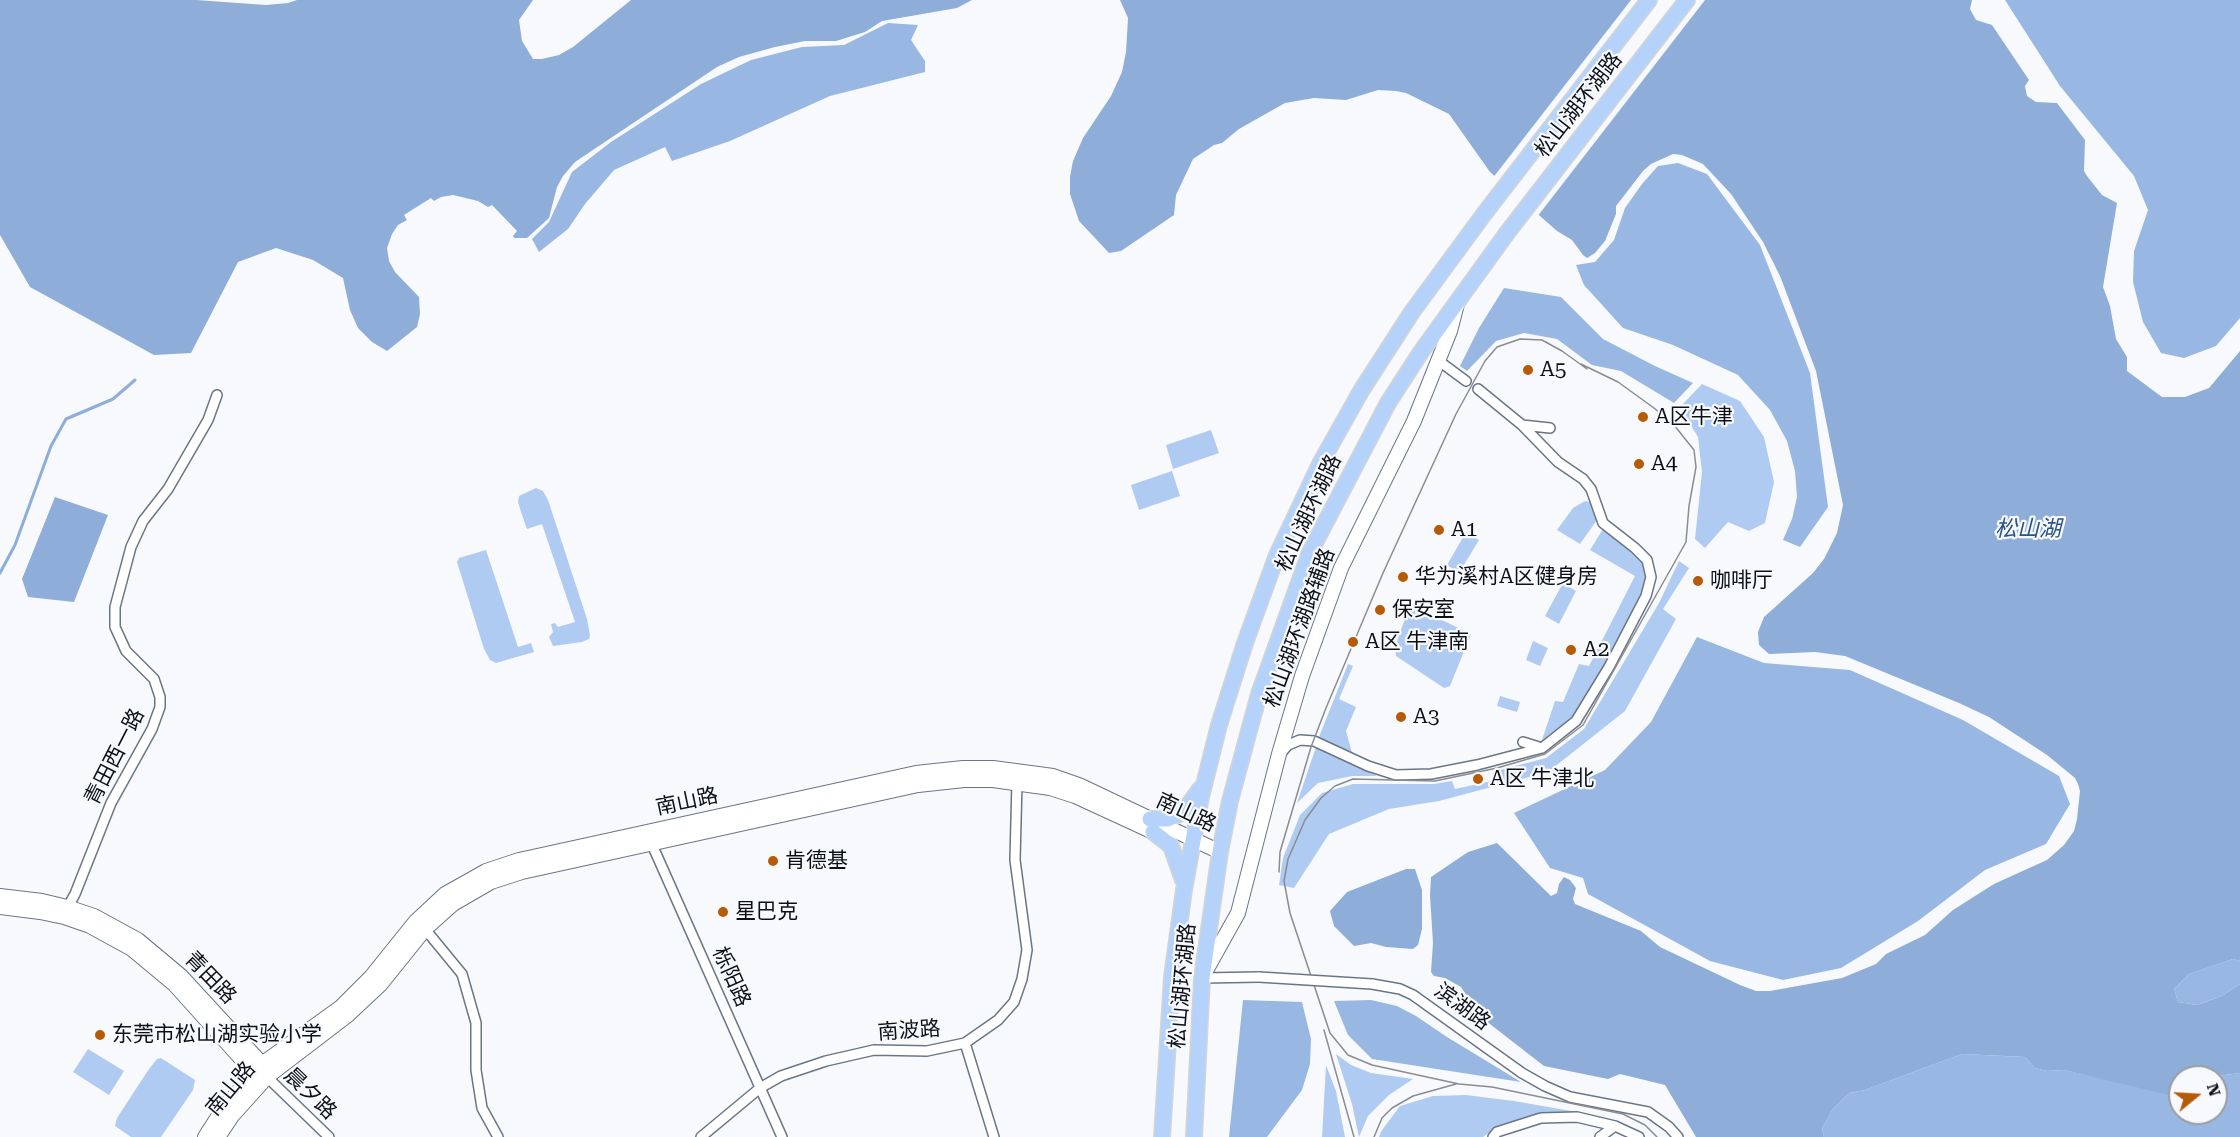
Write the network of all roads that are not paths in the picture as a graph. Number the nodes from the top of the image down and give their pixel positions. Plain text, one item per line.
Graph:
1 (1649, 0) edge
2 (1687, 0) edge
3 (1458, 299) junction
4 (1439, 361) junction
5 (1466, 381) dead end
6 (1478, 388) dead end
7 (217, 395) dead end
8 (1522, 425) junction
9 (1550, 428) dead end
10 (1523, 742) dead end
11 (1542, 748) junction
12 (1279, 754) junction
13 (1206, 778) junction
14 (1017, 782) junction
15 (1152, 825) junction
16 (650, 838) junction
17 (1192, 844) junction
18 (1220, 852) junction
19 (1184, 890) junction
20 (0, 896) edge
21 (0, 907) edge
22 (65, 912) junction
23 (425, 929) junction
24 (1202, 978) junction
25 (965, 1043) junction
26 (261, 1071) junction
27 (760, 1088) junction
28 (1615, 1126) junction
29 (205, 1137) edge
30 (218, 1137) edge
31 (329, 1137) edge
32 (498, 1137) edge
33 (701, 1137) edge
34 (782, 1137) edge
35 (994, 1137) edge
36 (1162, 1137) edge
37 (1194, 1137) edge
38 (1493, 1137) edge
39 (1600, 1137) edge
40 (1639, 1137) edge
41 (1678, 1137) edge

1 - 13 main road, 松山湖环湖路
2 - 3 main road, 松山湖环湖路
3 - 4 main road, 松山湖环湖路辅路
3 - 18 main road, 松山湖环湖路
4 - 5 street
4 - 12 main road, 松山湖环湖路辅路
6 - 8 street
7 - 22 street, 青田西一路
8 - 9 street
8 - 11 street
10 - 11 street
11 - 12 street
12 - 24 main road, 松山湖环湖路辅路
13 - 15 main road
13 - 17 main road, 松山湖环湖路
14 - 15 main road, 南山路
14 - 16 main road, 南山路
14 - 25 street, 南波路
15 - 16 main road, 南山路
15 - 17 main road, 南山路
15 - 19 main road
16 - 23 main road, 南山路
16 - 26 main road, 南山路
16 - 27 street, 栎阳路
17 - 18 main road, 南山路
17 - 19 main road, 松山湖环湖路
18 - 24 main road, 松山湖环湖路
19 - 36 main road, 松山湖环湖路
20 - 22 main road, 青田路
21 - 22 main road, 青田路
22 - 26 main road, 青田路
23 - 26 main road, 南山路
23 - 32 street
24 - 37 main road, 松山湖环湖路
24 - 41 street, 滨湖路, bridge
25 - 27 street, 南波路
25 - 35 street
26 - 29 main road, 南山路
26 - 30 main road, 南山路
26 - 31 street, 晨夕路
27 - 33 street, 南波路
27 - 34 street, 栎阳路
28 - 38 street
28 - 39 street
28 - 40 street

